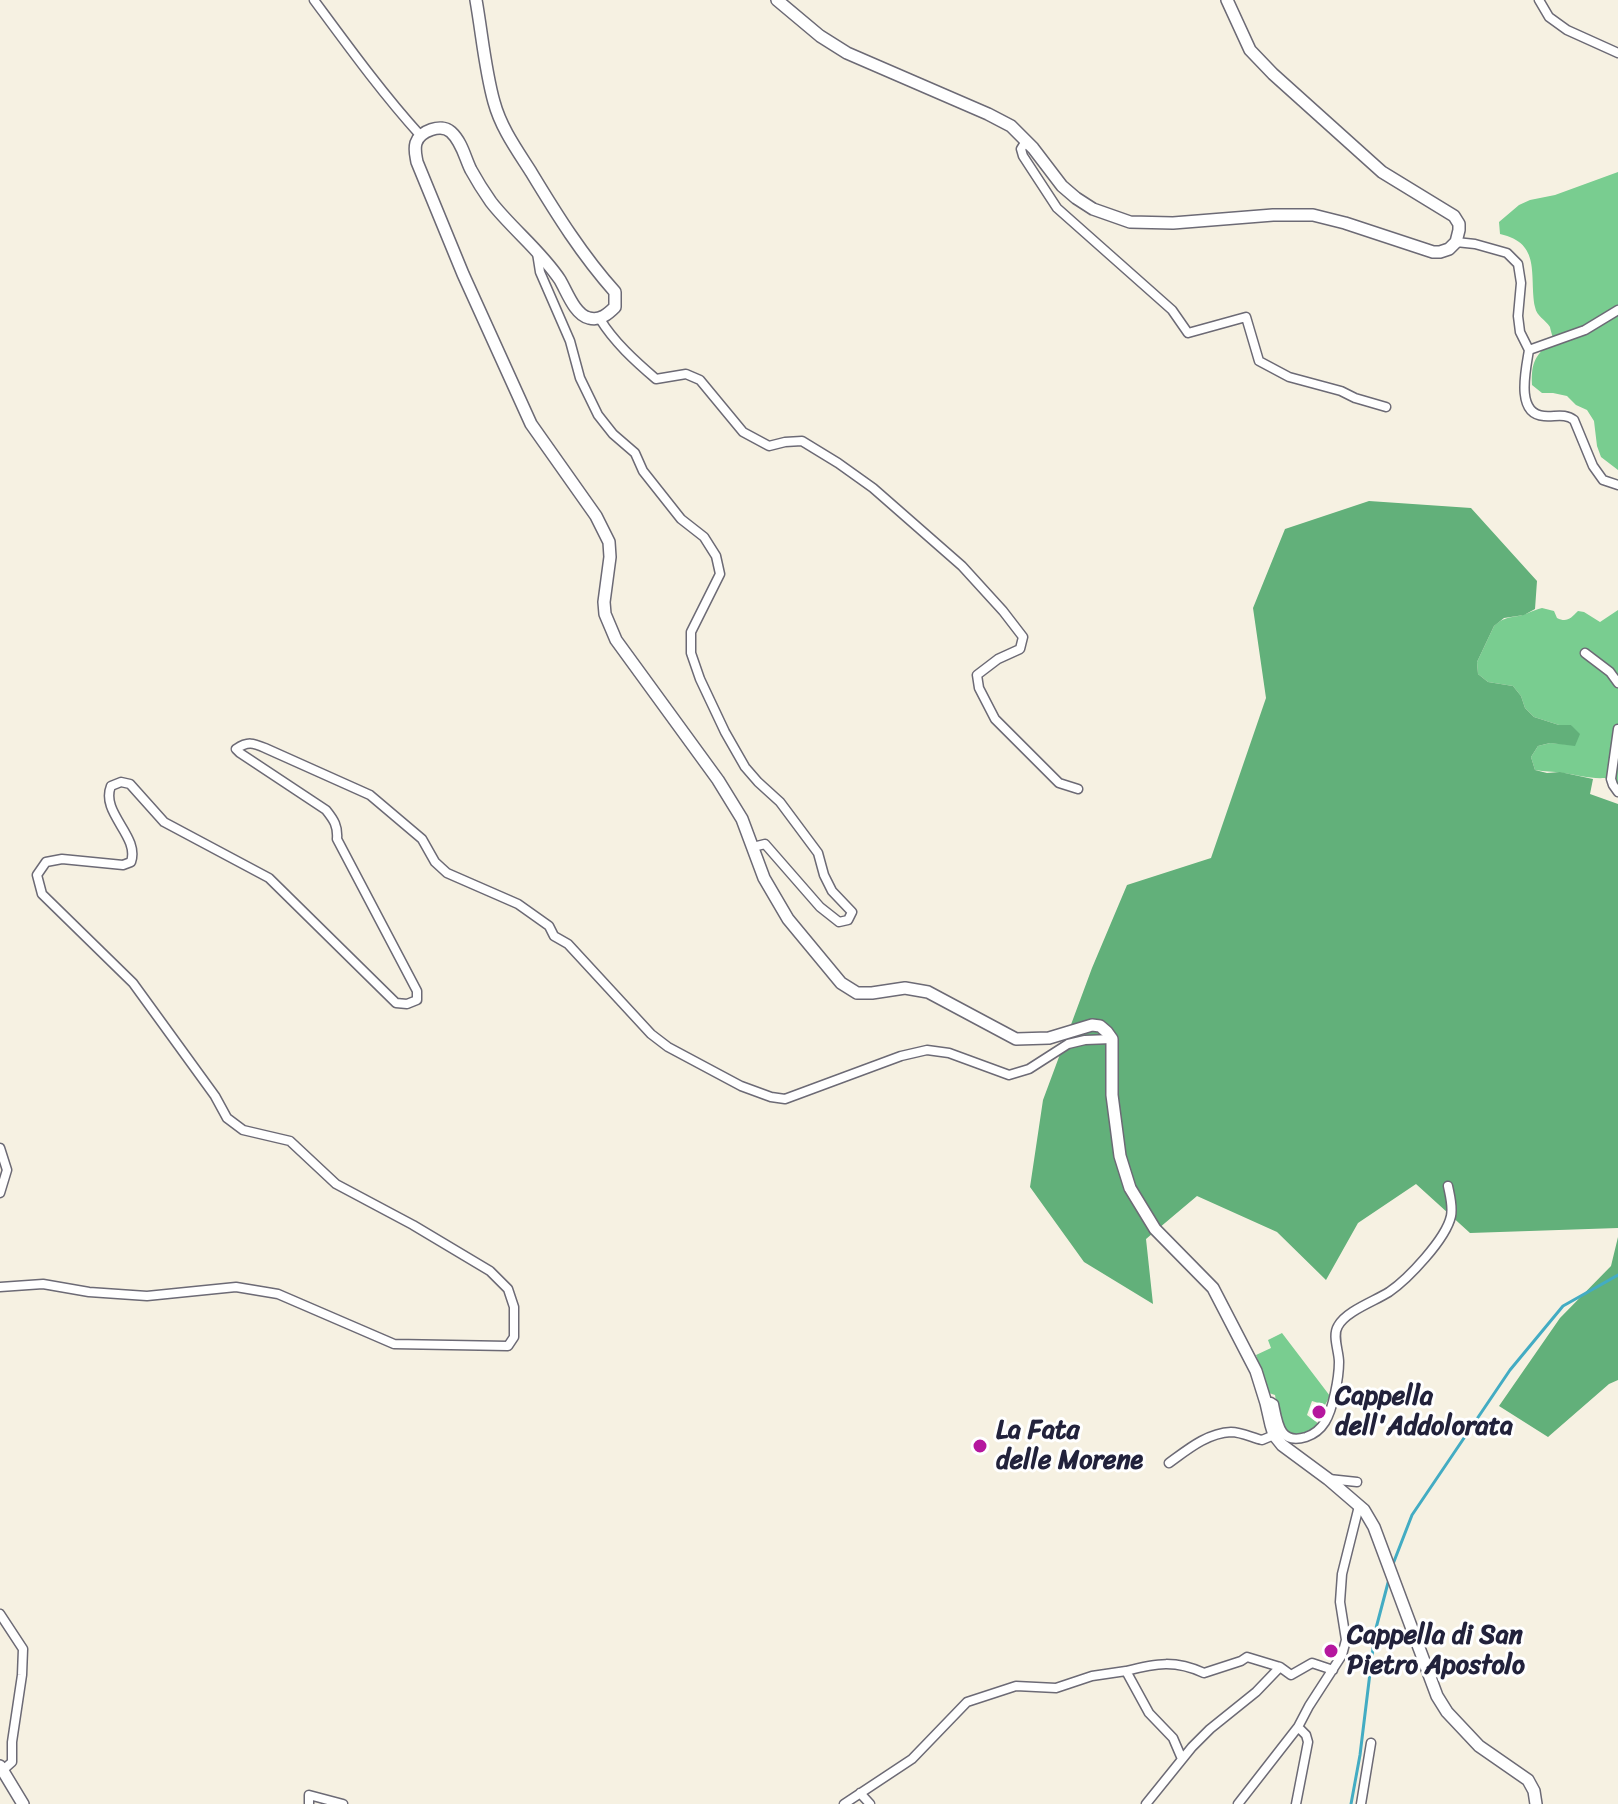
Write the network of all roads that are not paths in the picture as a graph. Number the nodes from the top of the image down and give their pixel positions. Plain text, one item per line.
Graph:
1 (314, 0) edge
2 (476, 0) edge
3 (777, 0) edge
4 (1227, 0) edge
5 (1539, 0) edge
6 (1618, 53) edge
7 (420, 135) junction
8 (1026, 141) junction
9 (1456, 242) junction
10 (537, 251) junction
11 (1618, 310) edge
12 (600, 319) junction
13 (1529, 350) junction
14 (1386, 407) dead end
15 (1618, 485) edge
16 (1585, 653) dead end
17 (1618, 683) edge
18 (1618, 729) edge
19 (1078, 789) dead end
20 (1618, 792) edge
21 (753, 847) junction
22 (1112, 1039) junction
23 (0, 1148) edge
24 (1448, 1186) dead end
25 (0, 1193) edge
26 (0, 1287) edge
27 (1266, 1403) junction
28 (1274, 1435) junction
29 (1169, 1463) dead end
30 (1328, 1479) junction
31 (1357, 1482) dead end
32 (1359, 1506) junction
33 (0, 1614) edge
34 (1280, 1667) junction
35 (1333, 1670) junction
36 (1126, 1671) junction
37 (1298, 1727) junction
38 (1371, 1743) dead end
39 (1182, 1759) junction
40 (1, 1768) edge
41 (860, 1793) junction
42 (23, 1804) edge
43 (309, 1804) edge
44 (343, 1804) edge
45 (844, 1804) edge
46 (870, 1804) edge
47 (1146, 1804) edge
48 (1238, 1804) edge
49 (1296, 1804) edge
50 (1361, 1804) edge
51 (1536, 1804) edge

1 - 7 street
2 - 12 street
3 - 8 street
4 - 9 street
5 - 6 street
7 - 10 street
7 - 21 street
8 - 9 street
8 - 14 street
9 - 13 street
10 - 12 street
10 - 21 street
11 - 13 street
12 - 19 street
13 - 15 street
16 - 17 street
18 - 20 street
21 - 22 street
22 - 26 street
22 - 27 street
23 - 25 street
24 - 27 street
27 - 28 street
28 - 29 street
28 - 30 street
30 - 31 street
30 - 32 street
32 - 35 street
32 - 51 street
33 - 40 street
34 - 35 street
34 - 36 street
34 - 39 street
35 - 37 street
36 - 39 street
36 - 41 street
37 - 48 street
37 - 49 street
38 - 50 street
39 - 47 street
40 - 42 street
41 - 45 street
41 - 46 street
43 - 44 street

